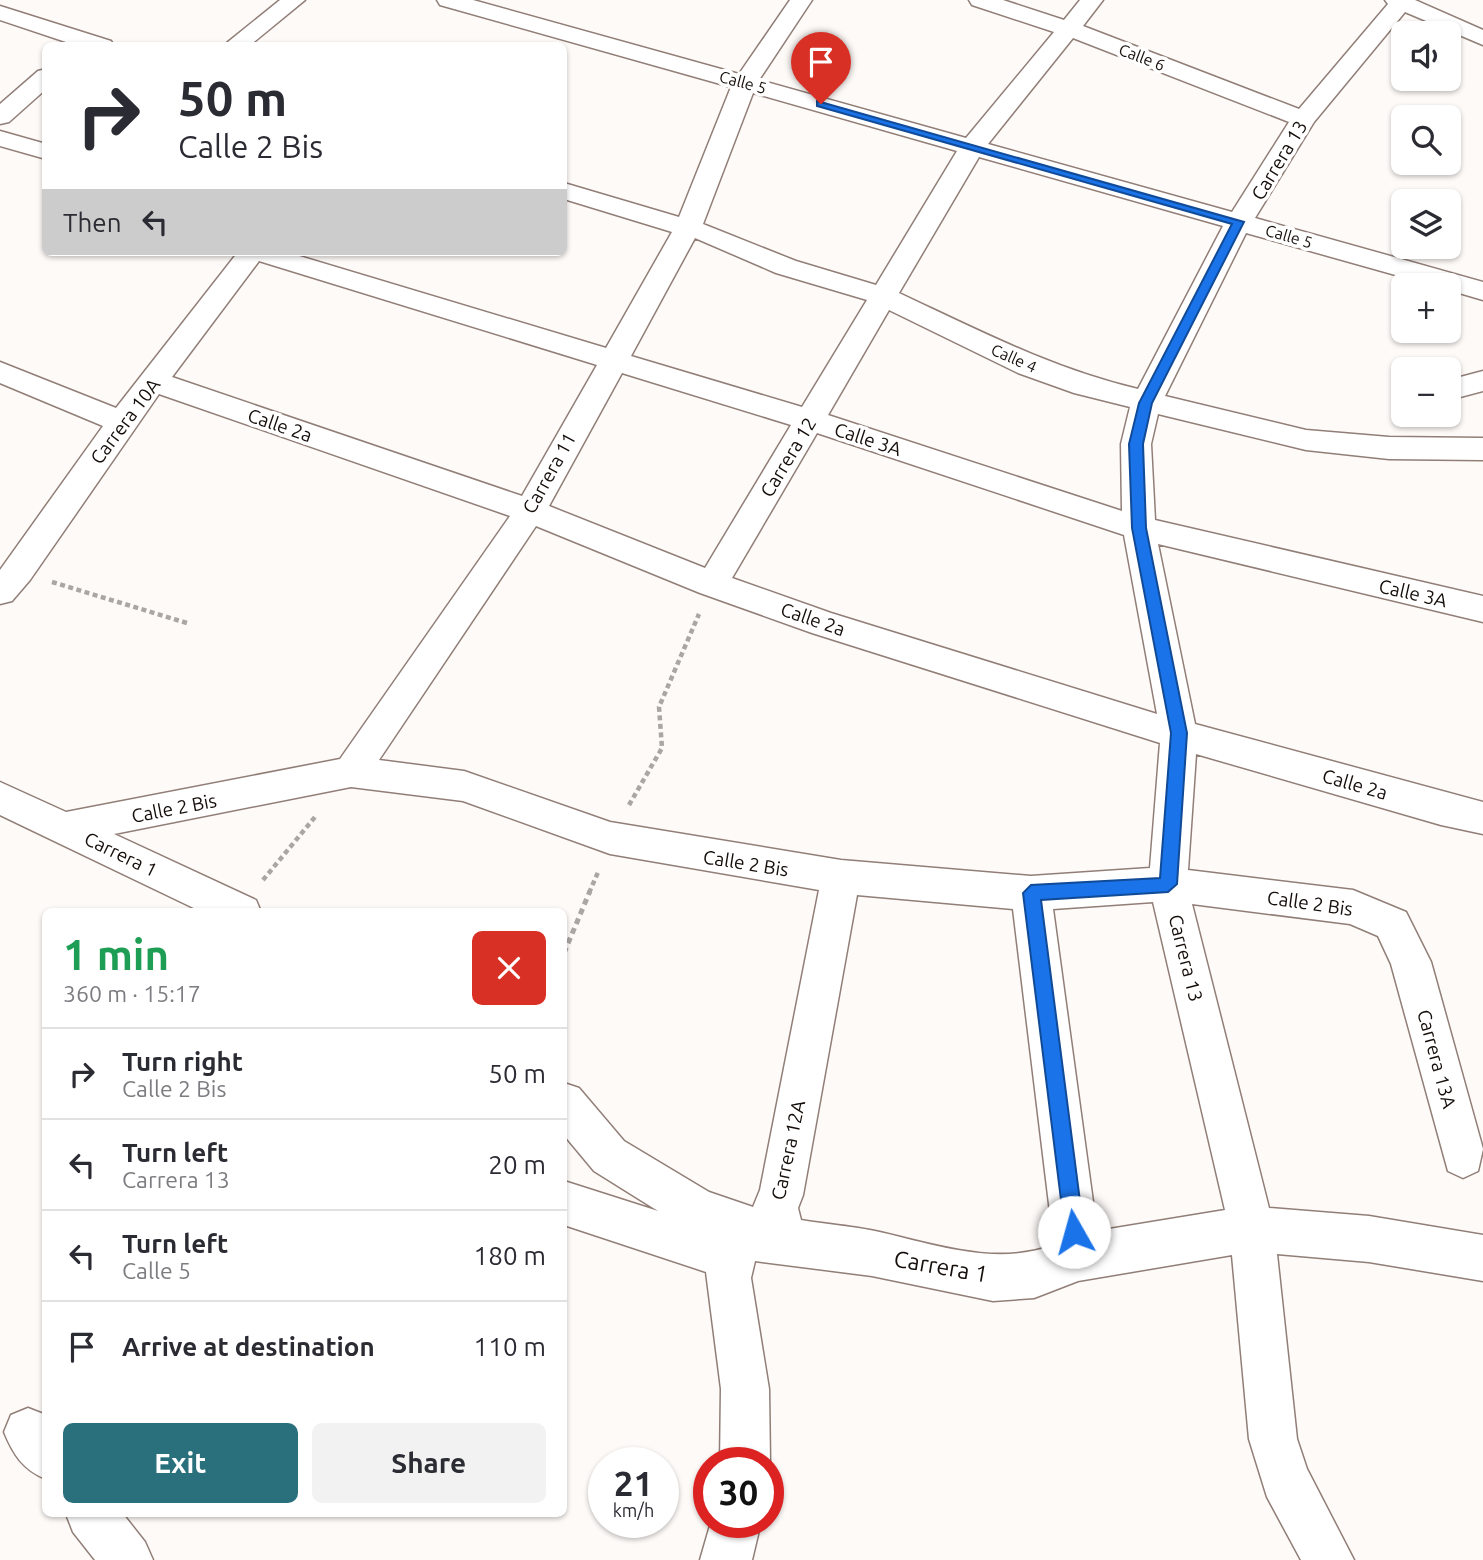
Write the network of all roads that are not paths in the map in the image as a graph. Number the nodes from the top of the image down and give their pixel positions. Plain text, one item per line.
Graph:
1 (294, 0) edge
2 (448, 0) edge
3 (801, 0) edge
4 (980, 0) edge
5 (1092, 0) edge
6 (1400, 1) edge
7 (0, 13) edge
8 (1069, 29) junction
9 (1483, 38) edge
10 (83, 42) edge
11 (239, 42) edge
12 (42, 80) edge
13 (745, 83) junction
14 (0, 117) edge
15 (1303, 118) junction
16 (0, 138) edge
17 (973, 146) junction
18 (42, 151) edge
19 (567, 192) edge
20 (1238, 222) junction
21 (688, 227) junction
22 (252, 256) edge
23 (268, 256) edge
24 (1483, 291) edge
25 (883, 296) junction
26 (612, 358) junction
27 (0, 372) edge
28 (1483, 381) edge
29 (155, 382) junction
30 (1461, 387) edge
31 (1146, 403) junction
32 (810, 420) junction
33 (122, 422) junction
34 (1483, 449) edge
35 (530, 511) junction
36 (1139, 528) junction
37 (9, 582) edge
38 (712, 584) junction
39 (1483, 609) edge
40 (1179, 733) junction
41 (351, 772) junction
42 (0, 798) edge
43 (1483, 818) edge
44 (68, 827) junction
45 (841, 877) junction
46 (1168, 884) junction
47 (1031, 893) junction
48 (234, 908) edge
49 (1411, 962) joint
50 (567, 1106) edge
51 (1463, 1156) dead end
52 (567, 1204) edge
53 (1252, 1229) junction
54 (783, 1240) junction
55 (731, 1258) junction
56 (1078, 1258) junction
57 (1483, 1258) edge
58 (745, 1447) edge
59 (93, 1517) edge
60 (732, 1538) edge
61 (127, 1560) edge
62 (726, 1560) edge
63 (1328, 1560) edge

1 - 11 street
2 - 13 street, Calle 5
3 - 13 street, Carrera 11
4 - 8 street, Calle 6
5 - 8 street, Carrera 12
6 - 9 street
6 - 15 street, Carrera 13
7 - 10 street
8 - 15 street, Calle 6
8 - 17 street, Carrera 12
12 - 14 street
13 - 17 street, Calle 5
13 - 21 street, Carrera 11
15 - 20 street, Carrera 13
16 - 18 street
17 - 20 street, Calle 5
17 - 25 street, Carrera 12
19 - 21 street, Calle 4
20 - 24 street, Calle 5
20 - 31 street, Carrera 13
21 - 25 street, Calle 4
21 - 26 street, Carrera 11
22 - 29 street, Carrera 10A
23 - 26 street, Calle 3A
25 - 31 street, Calle 4
25 - 32 street, Carrera 12
26 - 32 street, Calle 3A
26 - 35 street, Carrera 11
27 - 33 street
28 - 30 street
29 - 33 street, Carrera 10A
29 - 35 street, Calle 2a
31 - 34 street, Calle 4
31 - 36 street, Carrera 13
32 - 36 street, Calle 3A
32 - 38 street, Carrera 12
33 - 37 street, Carrera 10A
35 - 38 street, Calle 2a
35 - 41 street, Carrera 11
36 - 39 street, Calle 3A
36 - 40 street, Carrera 13
38 - 40 street, Calle 2a
40 - 43 street, Calle 2a
40 - 46 street, Carrera 13
41 - 44 street, Calle 2 Bis
41 - 45 street, Calle 2 Bis
42 - 44 street, Carrera 1
44 - 48 street, Carrera 1
45 - 47 street, Calle 2 Bis
45 - 54 street, Carrera 12A
46 - 47 street, Calle 2 Bis
46 - 49 street, Calle 2 Bis
46 - 53 street, Carrera 13
47 - 56 street
49 - 51 street, Carrera 13A
50 - 54 street, Carrera 1
52 - 55 street
53 - 56 street, Carrera 1
53 - 57 street, Carrera 1
53 - 63 street, Carrera 13
54 - 55 street
54 - 56 street, Carrera 1
55 - 58 street
59 - 61 street
60 - 62 street

